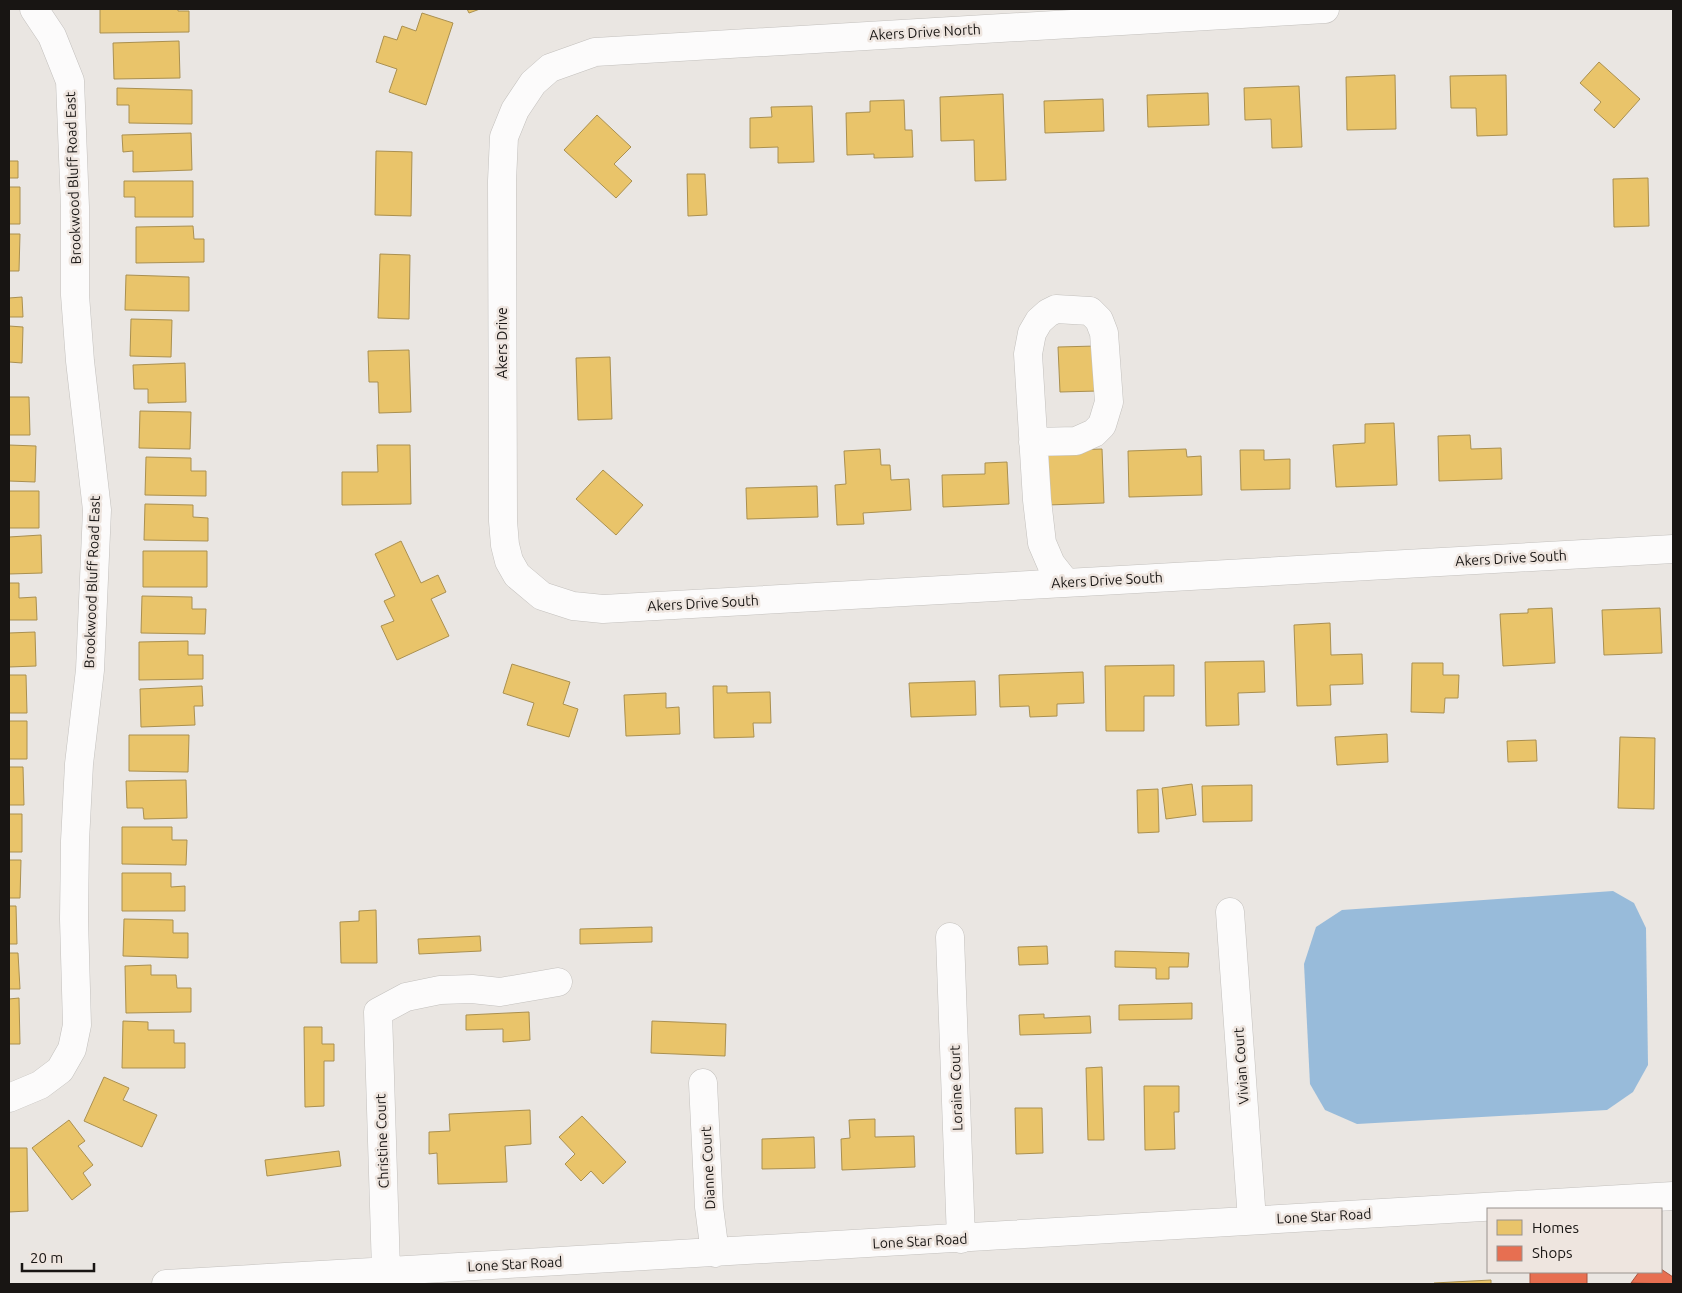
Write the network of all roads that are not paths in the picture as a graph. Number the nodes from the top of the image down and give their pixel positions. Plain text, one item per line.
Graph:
1 (34, 9) edge
2 (1325, 9) edge
3 (533, 83) joint
4 (1033, 442) junction
5 (1673, 549) edge
6 (1066, 582) junction
7 (542, 596) joint
8 (1230, 912) dead end
9 (950, 937) dead end
10 (558, 982) dead end
11 (703, 1083) dead end
12 (9, 1098) edge
13 (1673, 1196) edge
14 (1252, 1220) junction
15 (961, 1239) junction
16 (715, 1253) junction
17 (386, 1270) junction
18 (215, 1283) edge
19 (166, 1284) edge

1 - 12 street, Brookwood Bluff Road East
2 - 3 street, Akers Drive North
3 - 7 street, Akers Drive
4 - 4 street
4 - 6 street
5 - 6 street, Akers Drive South
6 - 7 street, Akers Drive South
8 - 14 street, Vivian Court
9 - 15 street, Loraine Court
10 - 17 street, Christine Court
11 - 16 street, Dianne Court
13 - 14 street, Lone Star Road
14 - 15 street, Lone Star Road
15 - 16 street, Lone Star Road
16 - 17 street, Lone Star Road
17 - 18 street, Lone Star Road
18 - 19 street, Lone Star Road

